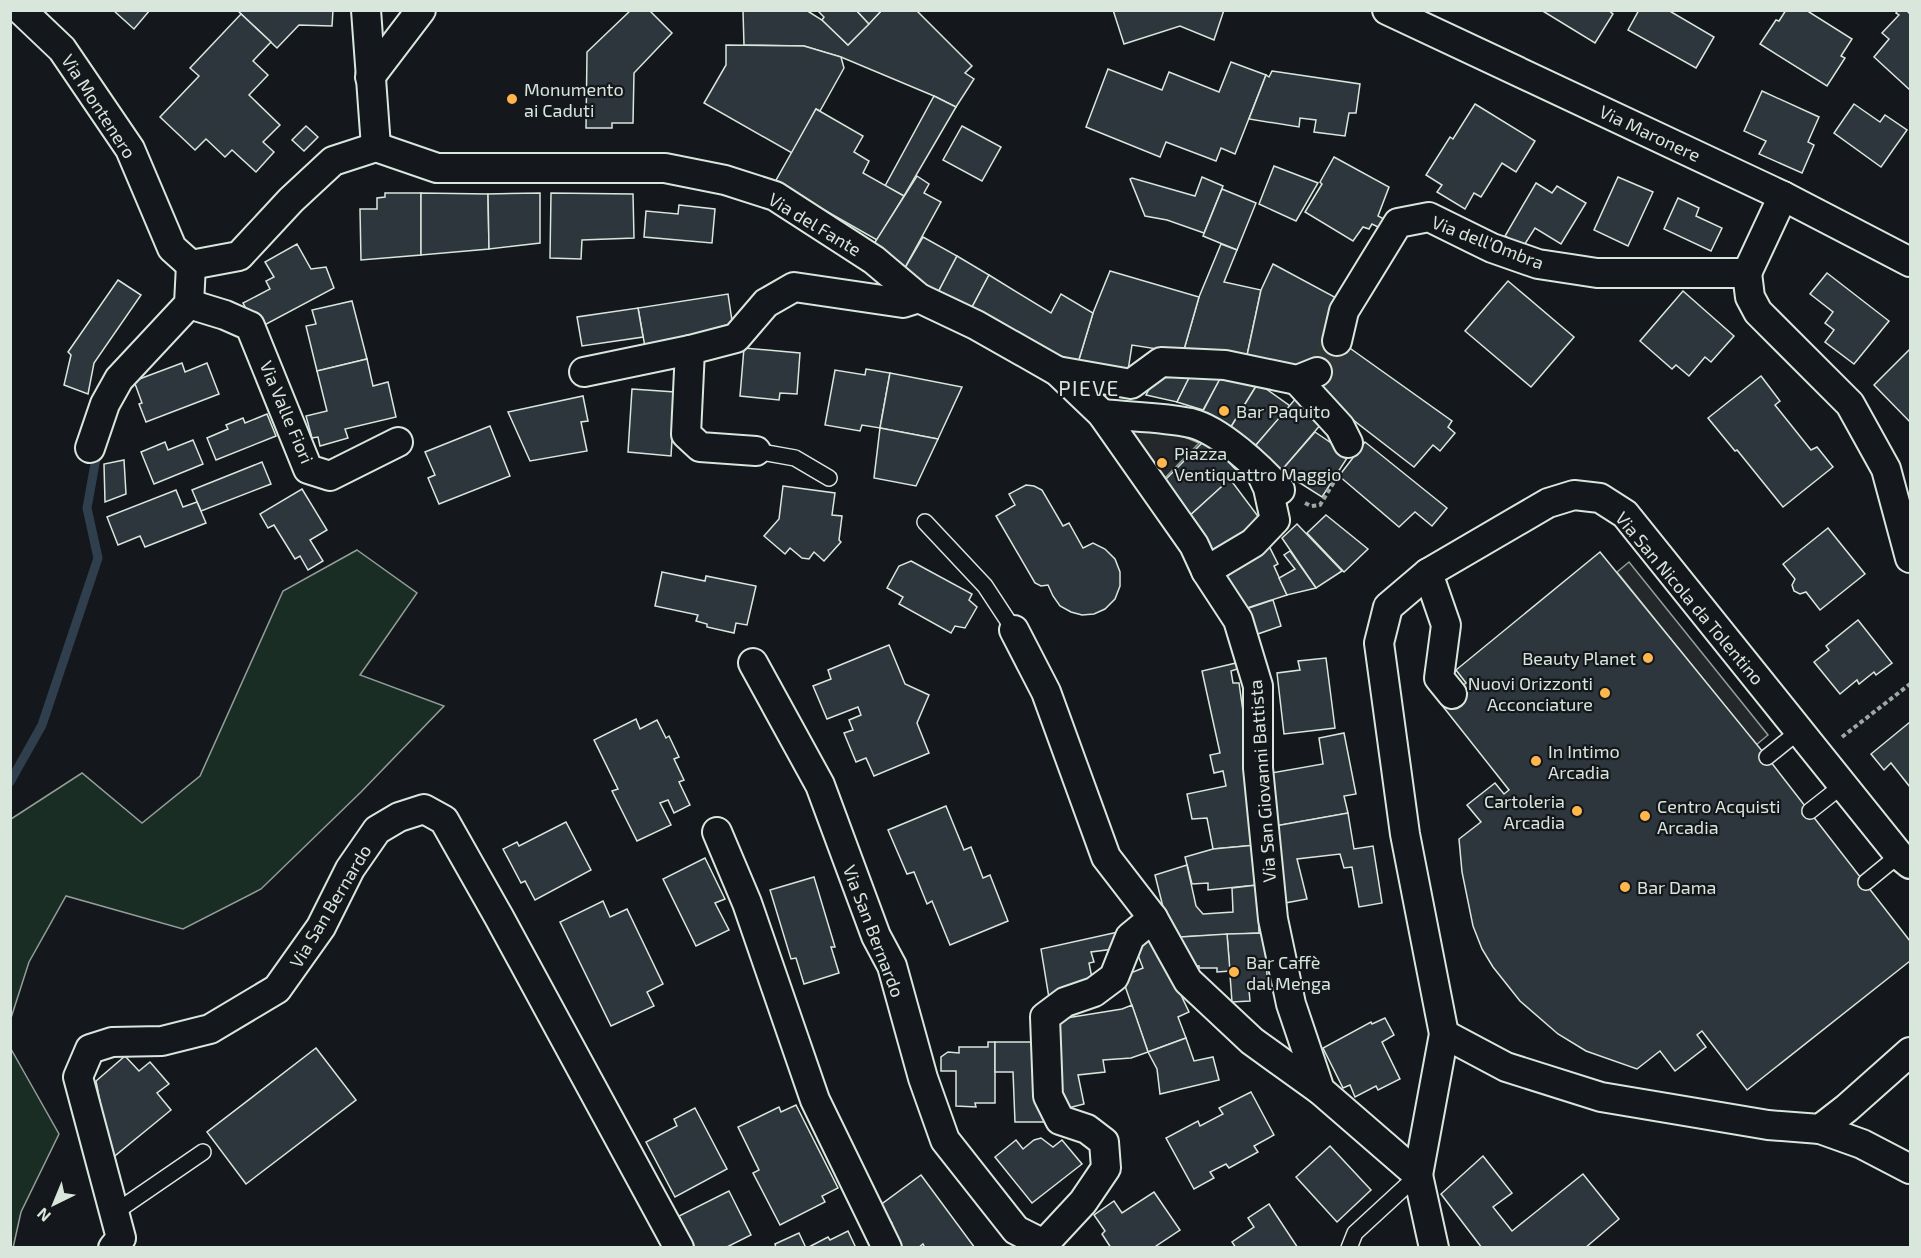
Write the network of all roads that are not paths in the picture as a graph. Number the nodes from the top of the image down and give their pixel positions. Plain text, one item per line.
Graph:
1 (21, 10) edge
2 (366, 10) edge
3 (421, 10) edge
4 (1387, 10) edge
5 (370, 76) junction
6 (376, 147) junction
7 (1783, 196) junction
8 (1911, 262) edge
9 (191, 265) junction
10 (1748, 273) junction
11 (919, 298) junction
12 (189, 304) junction
13 (1337, 340) tunnel mouth
14 (690, 350) junction
15 (1057, 371) junction
16 (584, 372) dead end
17 (1102, 414) junction
18 (398, 441) dead end
19 (1348, 443) road end
20 (90, 448) dead end
21 (756, 451) joint
22 (1257, 465) junction
23 (829, 478) dead end
24 (1281, 490) road end
25 (925, 522) dead end
26 (1911, 558) edge
27 (1206, 571) junction
28 (1428, 573) junction
29 (1014, 630) joint
30 (753, 663) dead end
31 (1452, 694) dead end
32 (1799, 731) junction
33 (1767, 757) dead end
34 (1843, 786) junction
35 (1810, 811) dead end
36 (717, 832) dead end
37 (1905, 859) edge
38 (1866, 882) dead end
39 (1153, 918) junction
40 (1444, 1034) junction
41 (1911, 1052) edge
42 (1320, 1090) junction
43 (1820, 1129) junction
44 (203, 1152) dead end
45 (1911, 1169) edge
46 (1418, 1175) junction
47 (118, 1237) edge
48 (1047, 1246) edge
49 (679, 1248) edge
50 (888, 1248) edge
51 (1349, 1248) edge
52 (1434, 1248) edge

1 - 9 street, Via Montenero
2 - 5 street
3 - 5 street
4 - 7 street, Via Maronere
5 - 6 street
6 - 9 street
6 - 11 street, Via del Fante
7 - 8 street, Via Maronere
7 - 10 street
9 - 12 street
10 - 13 street, Via dell'Ombra
10 - 26 street
11 - 14 street
11 - 15 street, Via del Fante
12 - 18 street, Via Valle Fiori
12 - 20 street
14 - 16 street
14 - 21 street
15 - 17 street, Via del Fante
15 - 19 street
17 - 22 street
17 - 27 street, Via San Giovanni Battista
21 - 23 lane
22 - 24 street
22 - 27 street
25 - 29 lane
27 - 42 street, Via San Giovanni Battista
28 - 31 street
28 - 32 street, Via San Nicola da Tolentino
28 - 40 street, Via San Nicola da Tolentino
29 - 39 street
30 - 48 street, Via San Bernardo
32 - 33 lane
32 - 34 street, Via San Nicola da Tolentino
34 - 35 lane
34 - 37 street, Via San Nicola da Tolentino
36 - 50 street
37 - 38 lane
39 - 42 street
39 - 48 street, Via San Bernardo
40 - 43 street
40 - 46 street, Via San Nicola da Tolentino
41 - 43 street
42 - 46 street
43 - 45 street
44 - 47 lane
46 - 51 lane
46 - 52 street
47 - 49 street, Via San Bernardo

